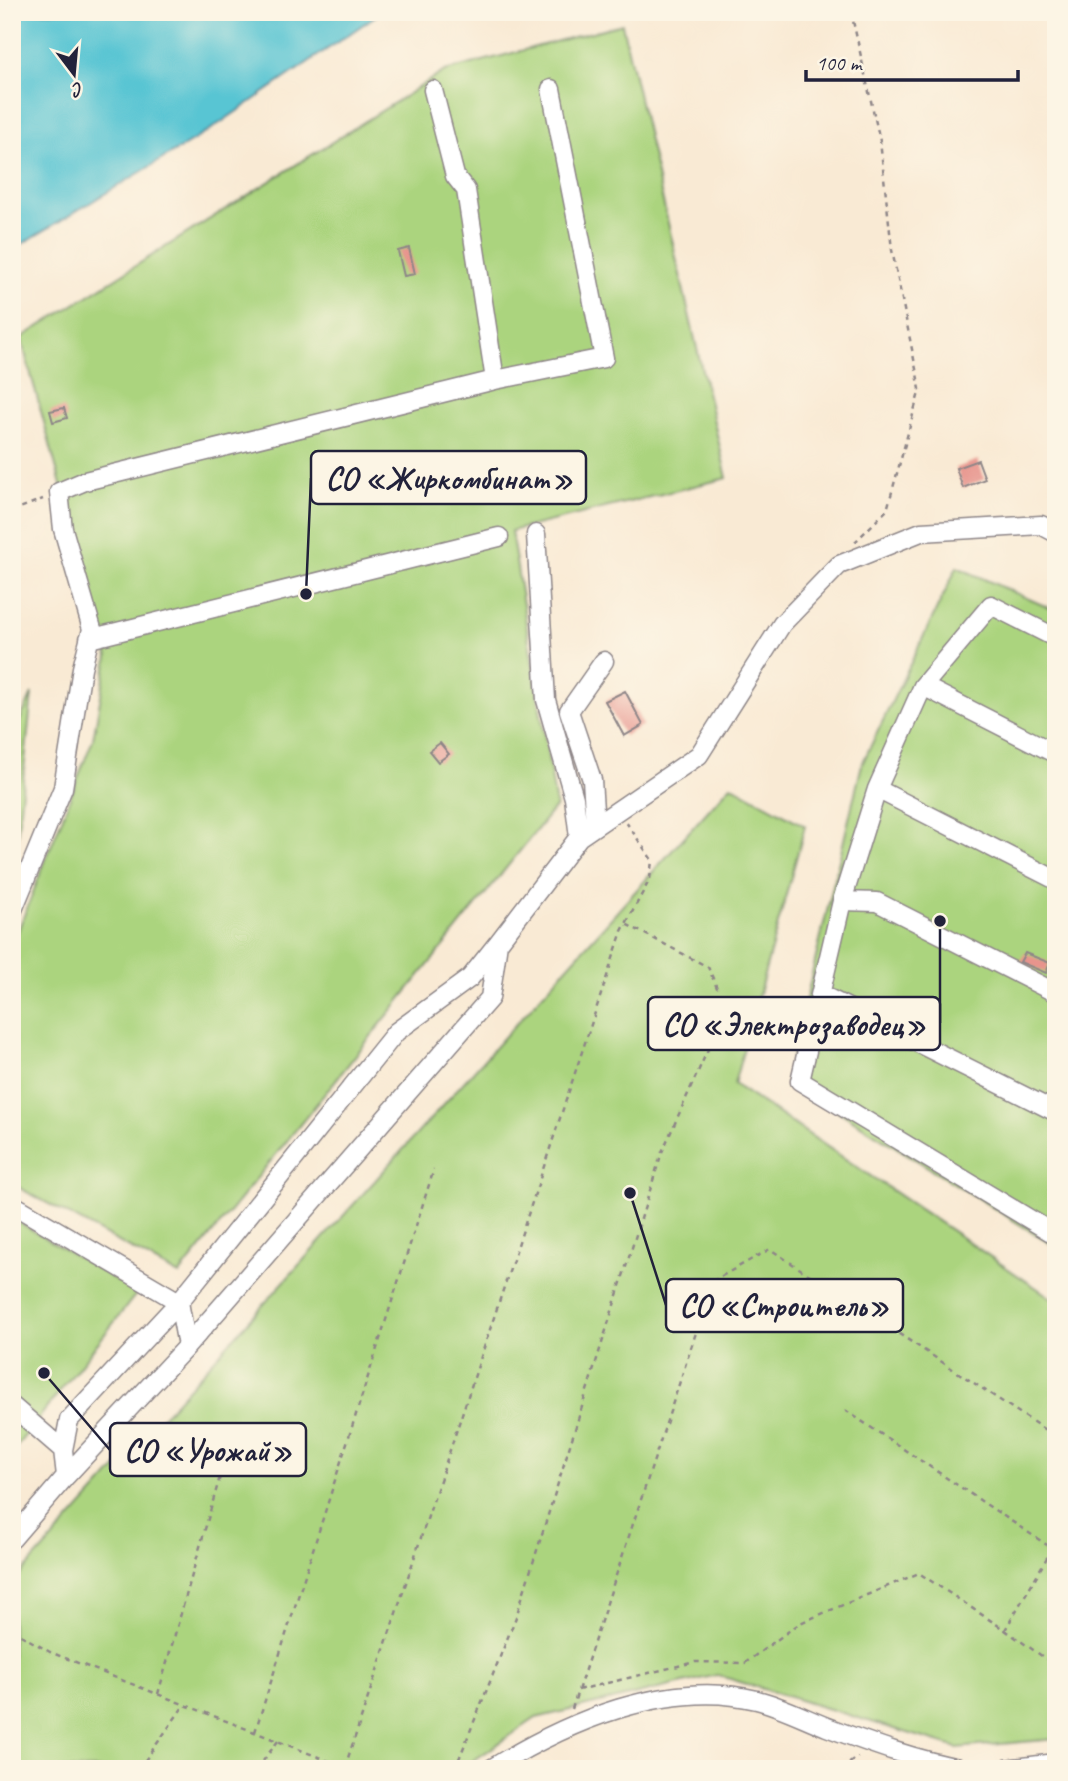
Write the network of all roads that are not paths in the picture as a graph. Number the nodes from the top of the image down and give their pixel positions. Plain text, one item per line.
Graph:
1 (551, 89) dead end
2 (433, 90) dead end
3 (495, 380) junction
4 (1056, 533) edge
5 (536, 534) dead end
6 (499, 537) dead end
7 (1056, 638) edge
8 (89, 639) junction
9 (604, 661) dead end
10 (923, 686) junction
11 (1056, 754) edge
12 (877, 789) junction
13 (595, 825) junction
14 (579, 837) junction
15 (1056, 880) edge
16 (842, 901) junction
17 (12, 912) edge
18 (498, 943) junction
19 (1056, 993) edge
20 (822, 995) junction
21 (1056, 1112) edge
22 (12, 1204) edge
23 (1056, 1235) edge
24 (179, 1302) junction
25 (187, 1346) junction
26 (12, 1406) edge
27 (63, 1450) junction
28 (66, 1476) junction
29 (12, 1539) edge
30 (1056, 1763) edge
31 (491, 1769) edge
32 (964, 1769) edge
33 (1006, 1769) edge

1 - 3 lane
2 - 3 lane
3 - 8 lane
4 - 13 lane
5 - 14 lane
6 - 8 lane
7 - 10 lane
8 - 17 lane
9 - 13 lane
10 - 11 lane
10 - 12 lane
12 - 15 lane
12 - 16 lane
13 - 14 lane
14 - 18 lane
16 - 19 lane
16 - 20 lane
18 - 24 lane
18 - 25 lane
20 - 21 lane
20 - 23 lane
22 - 24 lane
24 - 25 lane
24 - 27 lane
25 - 28 lane
26 - 27 lane
27 - 28 lane
28 - 29 lane
30 - 33 lane
31 - 32 lane

